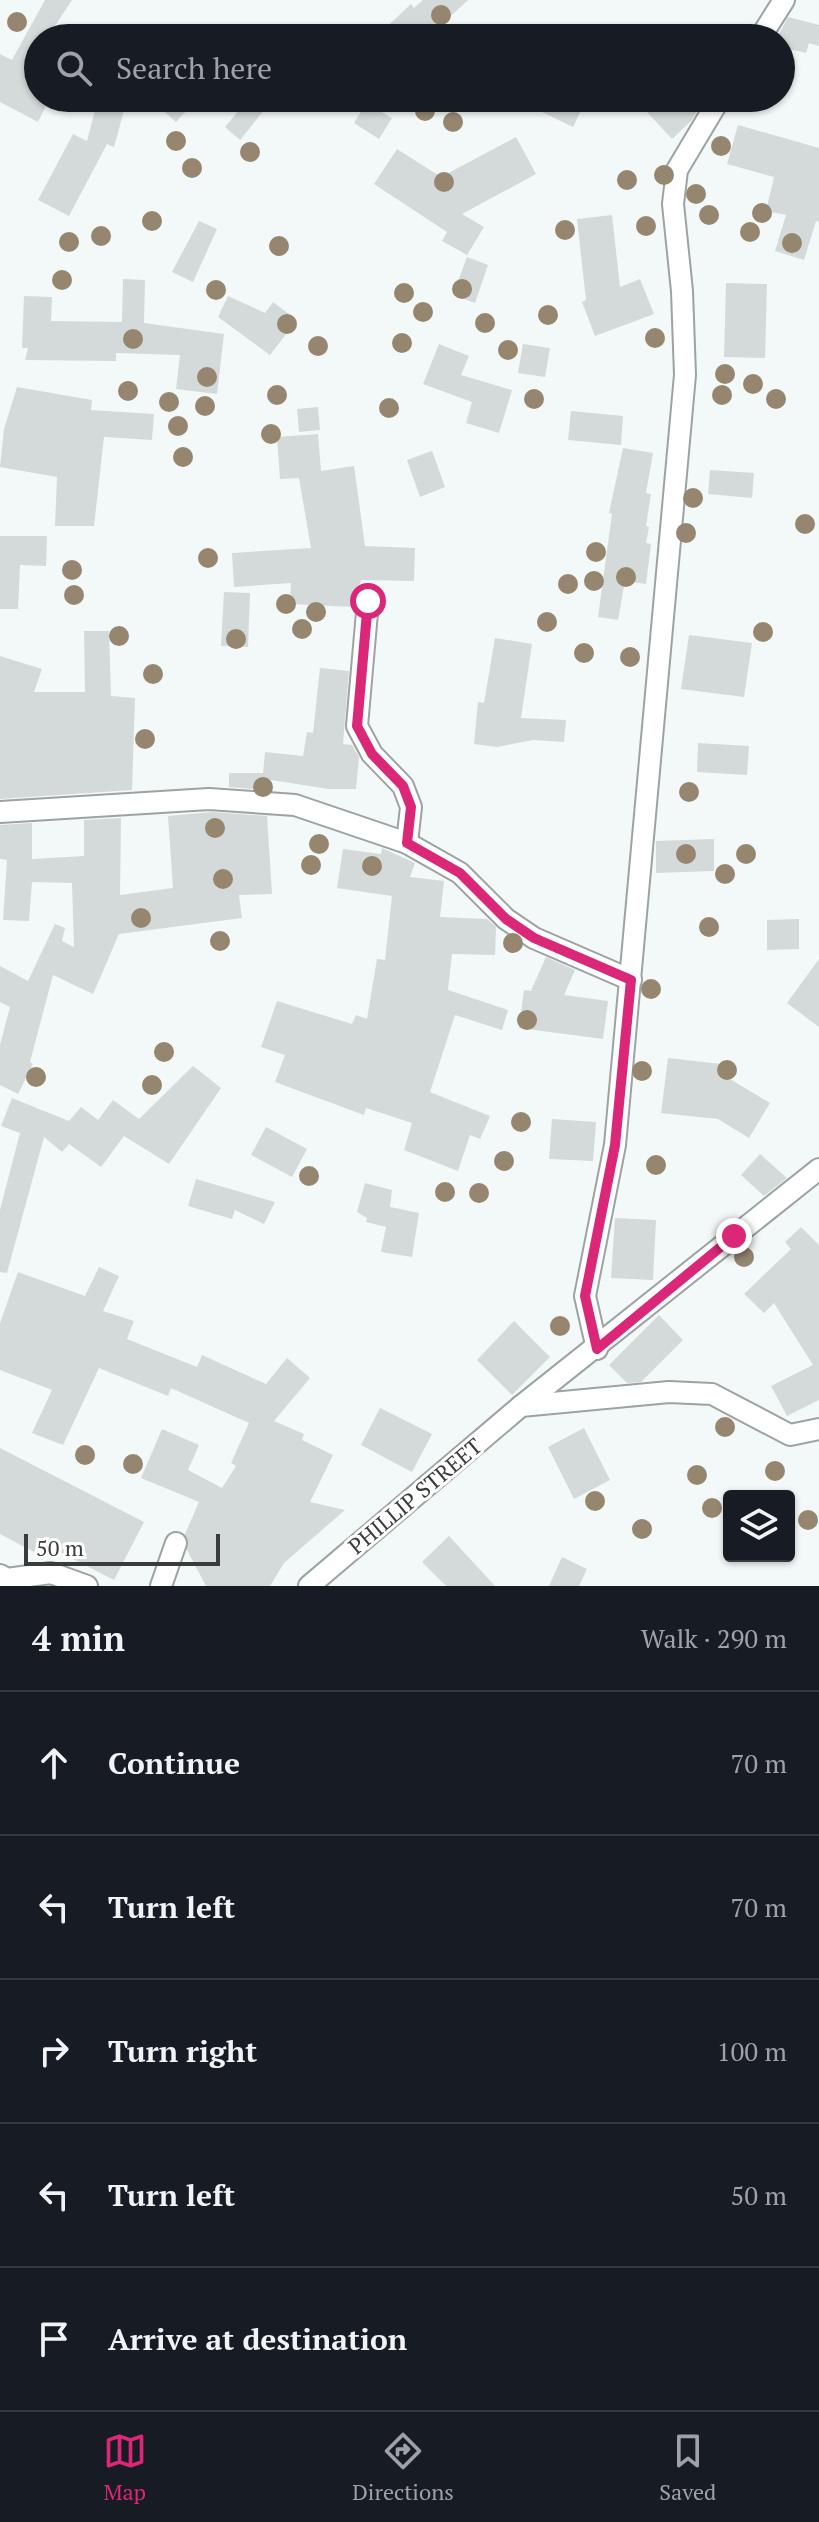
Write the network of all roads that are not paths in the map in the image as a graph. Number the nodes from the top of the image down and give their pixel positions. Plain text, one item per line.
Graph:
1 (784, 0) edge
2 (769, 24) edge
3 (712, 112) edge
4 (368, 601) dead end
5 (0, 812) edge
6 (407, 843) junction
7 (631, 980) junction
8 (819, 1169) edge
9 (597, 1349) junction
10 (521, 1406) junction
11 (819, 1429) edge
12 (176, 1543) dead end
13 (0, 1575) edge
14 (87, 1586) edge
15 (161, 1586) edge
16 (309, 1586) edge

1 - 2 street
3 - 7 street
4 - 6 street
5 - 6 street
6 - 7 street
7 - 9 street
8 - 9 street, PHILLIP STREET
9 - 10 street, PHILLIP STREET
10 - 11 street
10 - 16 street, PHILLIP STREET
12 - 15 street
13 - 14 street

